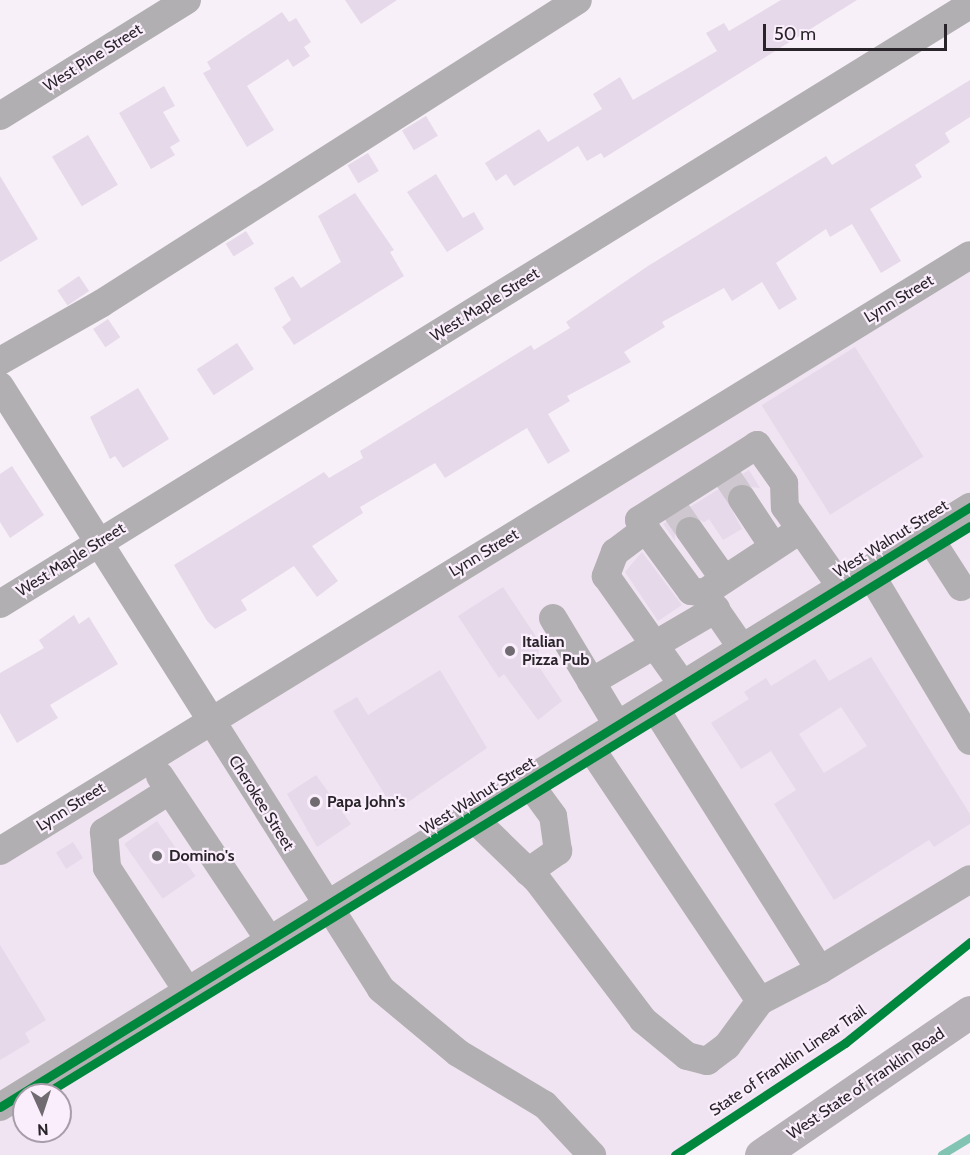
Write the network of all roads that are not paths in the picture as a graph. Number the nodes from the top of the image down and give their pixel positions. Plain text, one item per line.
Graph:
1 (187, 0) edge
2 (578, 0) edge
3 (970, 5) edge
4 (0, 116) edge
5 (970, 255) edge
6 (0, 361) edge
7 (0, 386) edge
8 (742, 499) tunnel mouth
9 (970, 507) edge
10 (645, 529) junction
11 (801, 530) junction
12 (690, 531) tunnel mouth
13 (927, 534) junction
14 (97, 544) junction
15 (773, 546) junction
16 (868, 570) junction
17 (841, 587) junction
18 (967, 590) edge
19 (715, 594) junction
20 (0, 604) edge
21 (553, 618) dead end
22 (653, 643) junction
23 (741, 648) junction
24 (591, 682) junction
25 (683, 685) junction
26 (653, 705) junction
27 (210, 720) junction
28 (618, 726) junction
29 (970, 741) edge
30 (588, 744) junction
31 (148, 759) junction
32 (528, 782) junction
33 (170, 791) junction
34 (472, 817) junction
35 (0, 852) edge
36 (528, 872) junction
37 (970, 879) edge
38 (326, 908) junction
39 (270, 941) junction
40 (820, 970) junction
41 (188, 992) junction
42 (760, 1001) junction
43 (970, 1011) edge
44 (0, 1107) edge
45 (592, 1155) edge
46 (761, 1155) edge

1 - 4 street, West Pine Street
2 - 6 street
3 - 14 street, West Maple Street
5 - 27 street, Lynn Street
7 - 14 street, Cherokee Street
8 - 15 street
9 - 13 street, West Walnut Street
10 - 11 street
10 - 19 street
10 - 22 street
11 - 15 street
11 - 17 street
12 - 19 street
13 - 16 street, West Walnut Street
13 - 18 street
14 - 20 street, West Maple Street
14 - 27 street, Cherokee Street
15 - 19 street
16 - 17 street, West Walnut Street
16 - 29 street
17 - 23 street, West Walnut Street
19 - 22 street
19 - 23 street
21 - 24 street
22 - 24 street
22 - 25 street
23 - 25 street, West Walnut Street
24 - 28 street
25 - 26 street, West Walnut Street
26 - 28 street, West Walnut Street
26 - 40 street
27 - 31 street, Lynn Street
27 - 38 street, Cherokee Street
28 - 30 street, West Walnut Street
30 - 32 street, West Walnut Street
30 - 42 street
31 - 33 street
31 - 35 street, Lynn Street
32 - 34 street, West Walnut Street
32 - 36 street
33 - 39 street
33 - 41 street
34 - 36 street
34 - 38 street, West Walnut Street
36 - 42 street
37 - 40 street
38 - 39 street, West Walnut Street
38 - 45 street, Cherokee Street
39 - 41 street, West Walnut Street
40 - 42 street
41 - 44 street, West Walnut Street
43 - 46 main road, West State of Franklin Road

